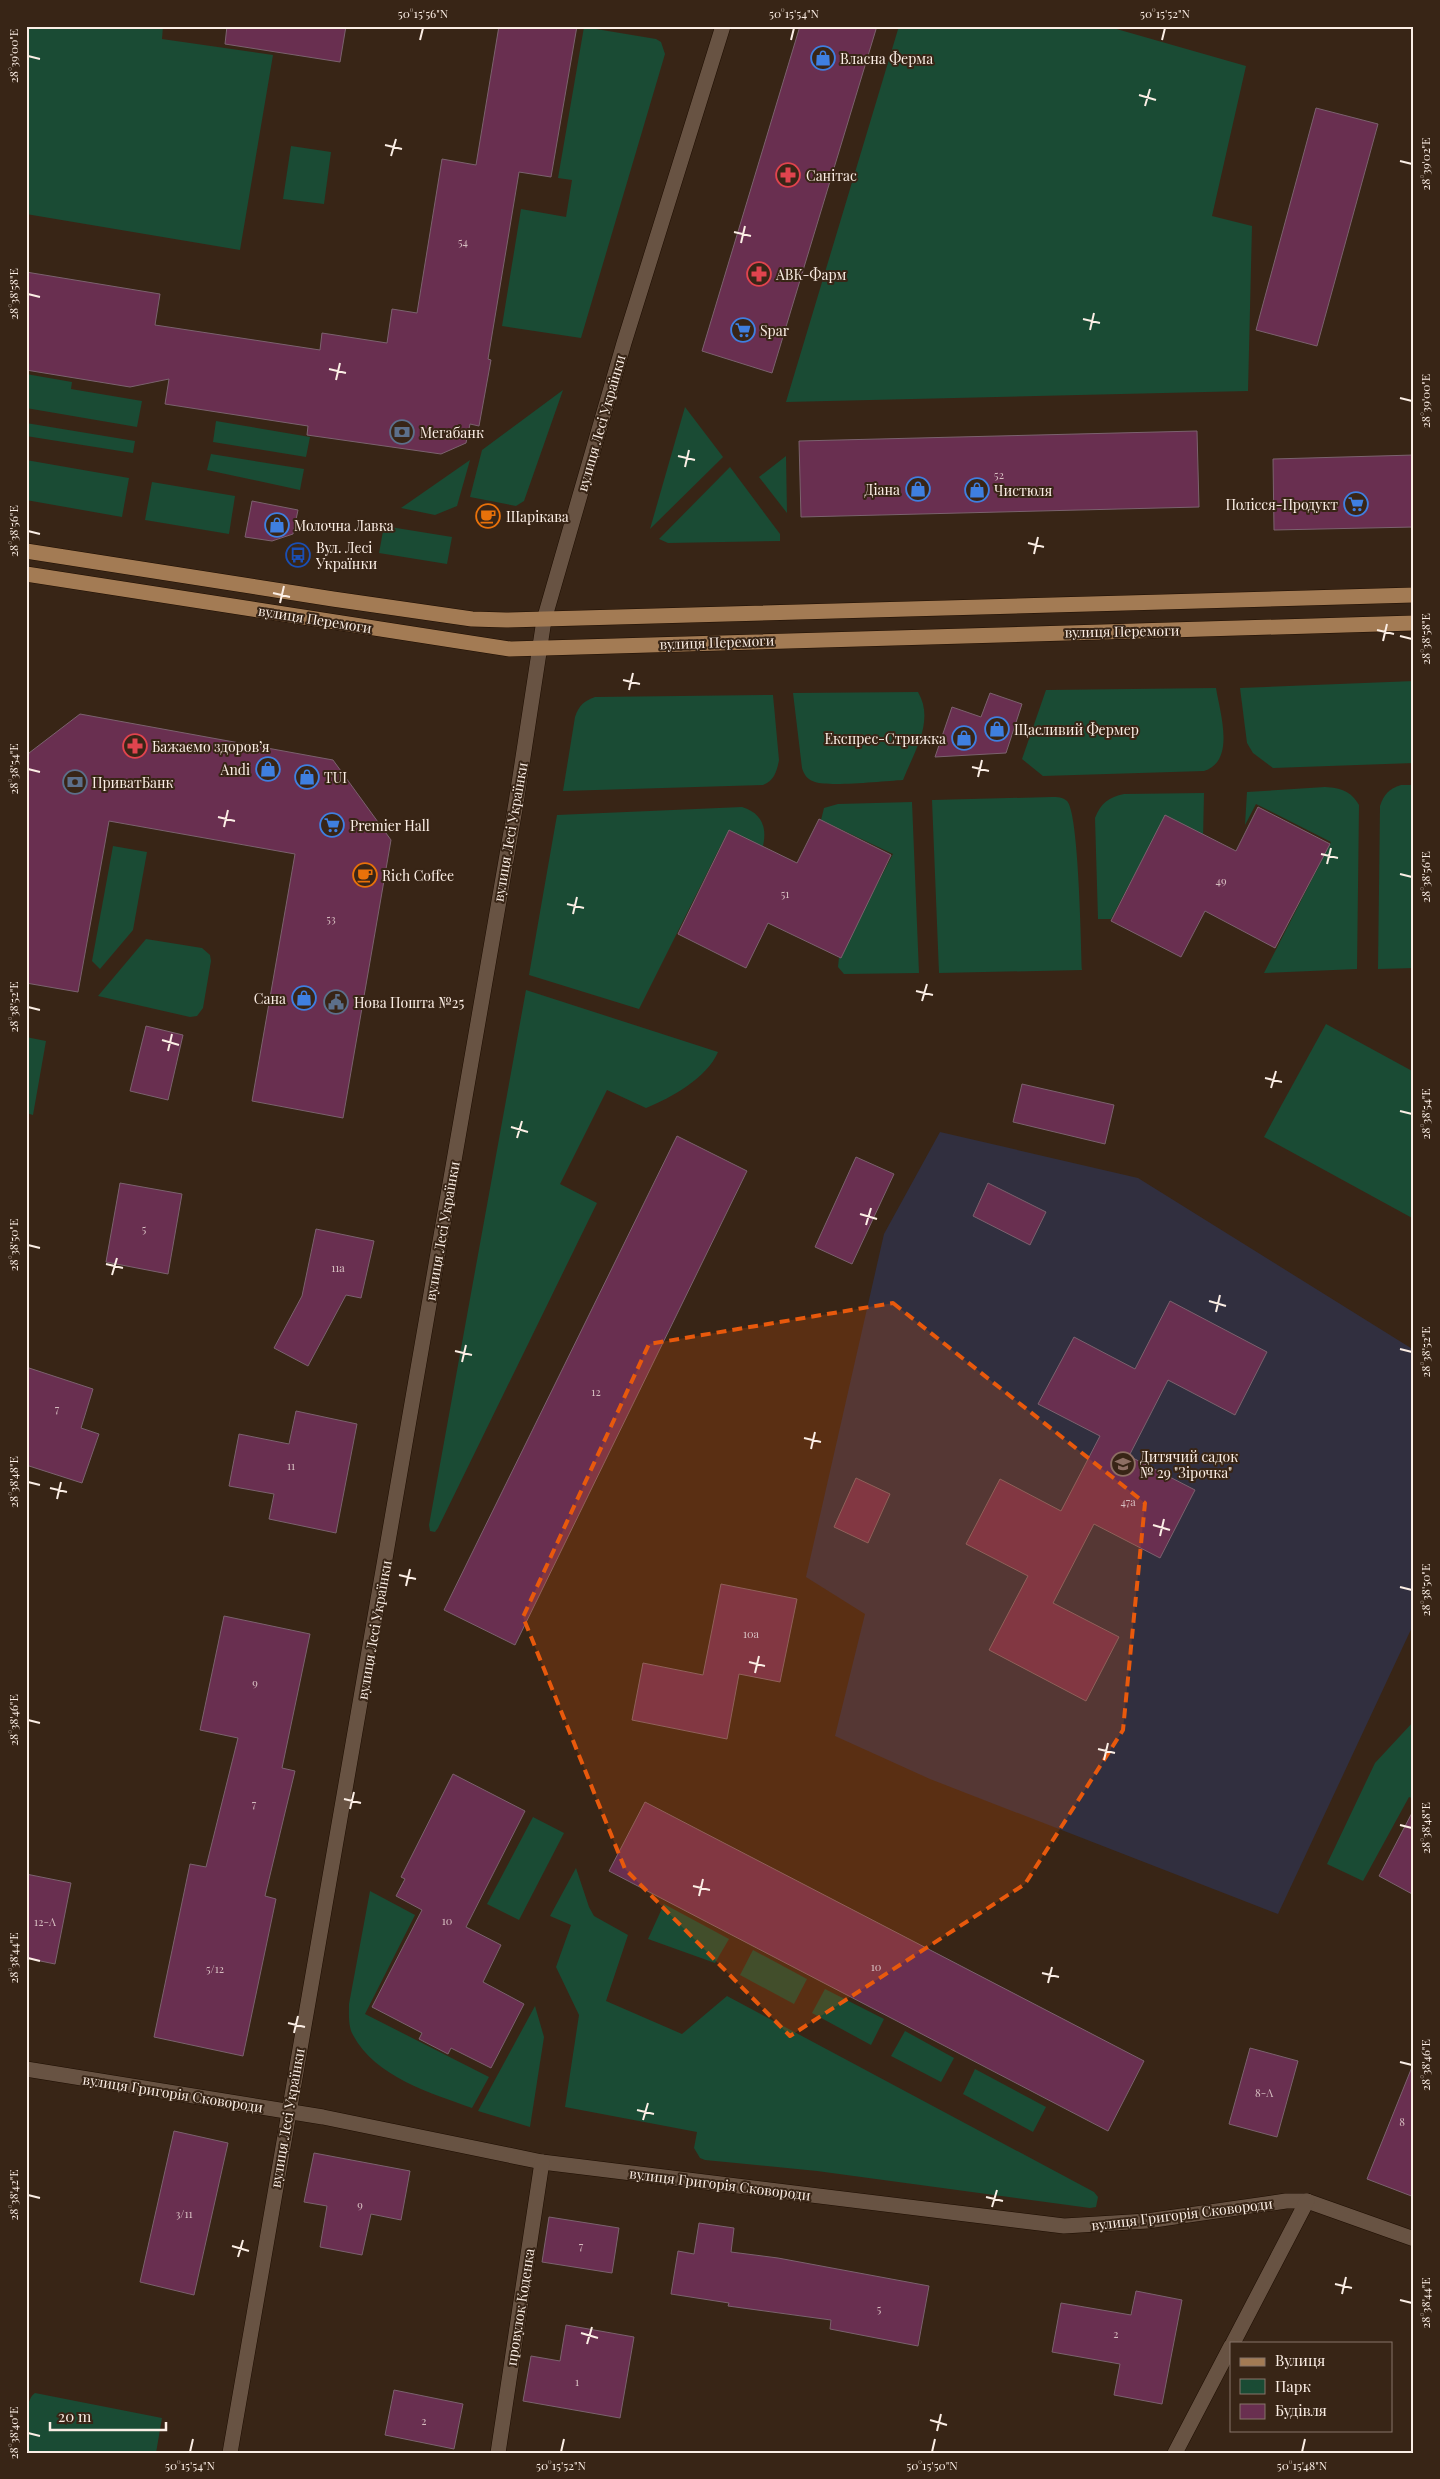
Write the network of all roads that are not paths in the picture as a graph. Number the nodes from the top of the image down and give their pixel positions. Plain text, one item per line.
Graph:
1 (723, 26) edge
2 (26, 551) edge
3 (26, 574) edge
4 (1414, 595) edge
5 (544, 620) junction
6 (1414, 623) edge
7 (540, 648) junction
8 (26, 2069) edge
9 (288, 2111) junction
10 (542, 2162) junction
11 (1307, 2201) junction
12 (1414, 2238) edge
13 (1233, 2342) edge
14 (1230, 2348) edge
15 (230, 2453) edge
16 (498, 2453) edge
17 (1175, 2453) edge

1 - 5 street, вулиця Лесі Українки
2 - 5 main road, вулиця Перемоги
3 - 7 main road, вулиця Перемоги
4 - 5 main road, вулиця Перемоги
5 - 7 street, вулиця Лесі Українки
6 - 7 main road, вулиця Перемоги
7 - 9 street, вулиця Лесі Українки
8 - 9 street, вулиця Григорія Сковороди
9 - 10 street, вулиця Григорія Сковороди
9 - 15 street, вулиця Лесі Українки
10 - 11 street, вулиця Григорія Сковороди
10 - 16 street, провулок Коденка
11 - 12 street, вулиця Григорія Сковороди
11 - 13 street
14 - 17 street

